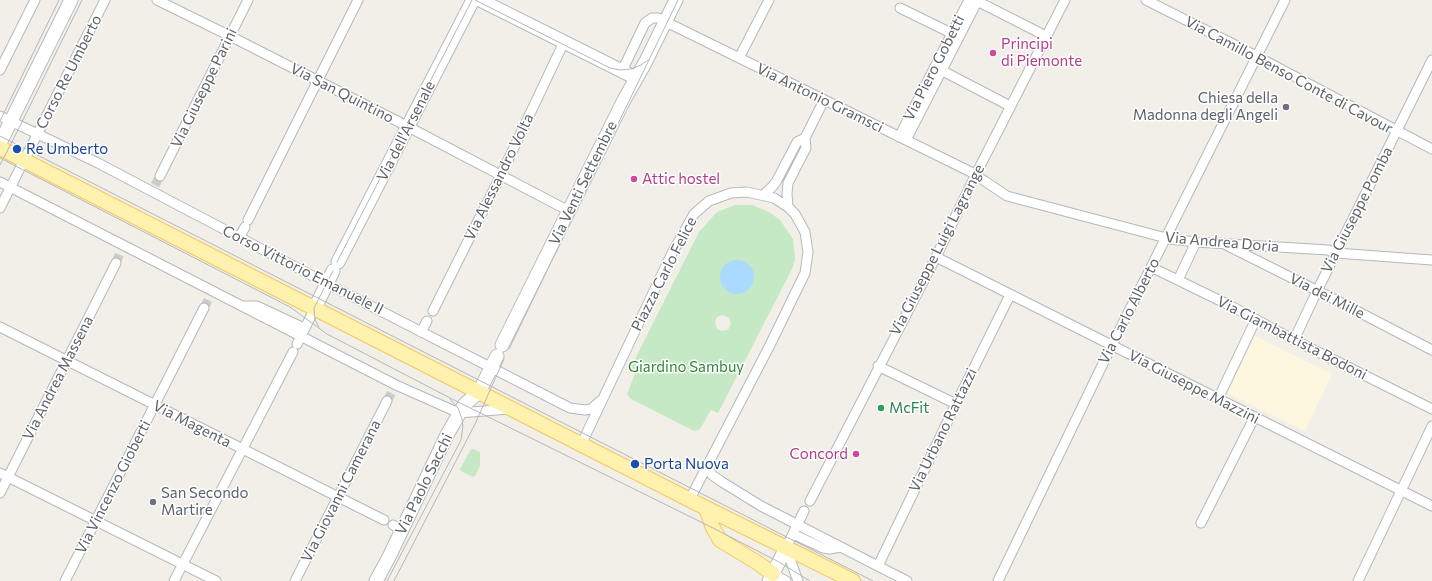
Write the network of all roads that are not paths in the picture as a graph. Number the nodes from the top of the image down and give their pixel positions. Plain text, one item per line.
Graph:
1 (35, 0) edge
2 (71, 0) edge
3 (105, 0) edge
4 (157, 0) edge
5 (248, 0) edge
6 (358, 0) edge
7 (473, 0) edge
8 (480, 0) edge
9 (676, 0) edge
10 (769, 0) edge
11 (975, 0) edge
12 (1065, 0) edge
13 (1146, 0) edge
14 (1285, 0) edge
15 (900, 8) dead end
16 (665, 21) junction
17 (951, 33) junction
18 (230, 36) junction
19 (1046, 36) junction
20 (564, 42) junction
21 (1257, 57) junction
22 (740, 58) junction
23 (1432, 60) edge
24 (938, 68) junction
25 (0, 70) edge
26 (622, 71) junction
27 (636, 78) junction
28 (317, 81) junction
29 (824, 100) junction
30 (1010, 106) junction
31 (6, 118) edge
32 (408, 127) junction
33 (1397, 132) junction
34 (37, 134) junction
35 (805, 138) junction
36 (903, 138) junction
37 (0, 143) edge
38 (0, 148) edge
39 (1432, 149) edge
40 (24, 160) junction
41 (501, 175) junction
42 (975, 176) junction
43 (0, 182) edge
44 (156, 184) junction
45 (11, 187) junction
46 (763, 195) junction
47 (788, 207) junction
48 (0, 208) edge
49 (569, 211) junction
50 (239, 238) junction
51 (1166, 238) junction
52 (1196, 242) junction
53 (1221, 243) junction
54 (1336, 253) junction
55 (936, 257) junction
56 (1432, 260) edge
57 (116, 263) tunnel mouth
58 (1151, 267) junction
59 (1178, 280) junction
60 (327, 283) junction
61 (1317, 291) junction
62 (1010, 295) junction
63 (204, 308) tunnel mouth
64 (315, 308) junction
65 (433, 311) dead end
66 (1256, 319) junction
67 (427, 321) dead end
68 (0, 327) edge
69 (421, 332) junction
70 (299, 340) junction
71 (1294, 340) junction
72 (1112, 345) junction
73 (1432, 350) edge
74 (496, 356) junction
75 (67, 361) junction
76 (878, 366) junction
77 (479, 392) junction
78 (604, 396) junction
79 (1218, 399) junction
80 (387, 401) tunnel mouth
81 (956, 404) junction
82 (155, 405) junction
83 (511, 409) junction
84 (1432, 409) edge
85 (459, 413) junction
86 (1254, 418) junction
87 (1432, 426) edge
88 (582, 445) junction
89 (242, 449) junction
90 (707, 465) junction
91 (4, 475) edge
92 (1401, 490) junction
93 (0, 492) edge
94 (338, 497) junction
95 (684, 498) junction
96 (810, 501) dead end
97 (1432, 506) edge
98 (706, 508) junction
99 (804, 511) dead end
100 (384, 520) dead end
101 (96, 521) junction
102 (1201, 523) dead end
103 (795, 530) junction
104 (786, 548) junction
105 (183, 564) junction
106 (878, 566) junction
107 (771, 578) edge
108 (65, 581) edge
109 (174, 581) edge
110 (216, 581) edge
111 (294, 581) edge
112 (376, 581) edge
113 (786, 581) edge
114 (798, 581) edge
115 (852, 581) edge
116 (907, 581) edge
117 (998, 581) edge
118 (1358, 581) edge

1 - 25 street
2 - 31 street, Corso Re Umberto
3 - 34 street, Corso Re Umberto
4 - 18 street, Via San Quintino
5 - 18 street, Via Giuseppe Parini
6 - 28 street
7 - 32 street, Via dell'Arsenale
8 - 20 street
9 - 16 street, Via Venti Settembre
10 - 22 street
11 - 17 street, Via Piero Gobetti
11 - 19 street
11 - 24 street
12 - 19 street, Via Giuseppe Luigi Lagrange
13 - 21 street, Via Camillo Benso Conte di Cavour
14 - 21 street, Via Carlo Alberto
15 - 17 street
16 - 22 street, Via Antonio Gramsci
16 - 26 street
16 - 27 street, Via Venti Settembre
17 - 24 street, Via Piero Gobetti
18 - 28 street, Via San Quintino
18 - 44 street, Via Giuseppe Parini
19 - 30 street, Via Giuseppe Luigi Lagrange
20 - 26 street
20 - 41 street, Via Alessandro Volta
21 - 33 street, Via Camillo Benso Conte di Cavour
21 - 51 street, Via Carlo Alberto
22 - 29 street, Via Antonio Gramsci
23 - 33 street, Via Giuseppe Pomba
24 - 30 street
24 - 36 street, Via Piero Gobetti
26 - 27 street
27 - 49 street, Via Venti Settembre
28 - 32 street, Via San Quintino
28 - 50 street
29 - 35 street
29 - 36 street, Via Antonio Gramsci
30 - 42 street, Via Giuseppe Luigi Lagrange
31 - 34 street, Corso Vittorio Emanuele II
31 - 37 street, Corso Re Umberto
32 - 41 street, Via San Quintino
32 - 60 street, Via dell'Arsenale
33 - 39 street, Via Camillo Benso Conte di Cavour
33 - 54 street, Via Giuseppe Pomba
34 - 40 street, Corso Re Umberto
34 - 44 street, Corso Vittorio Emanuele II
35 - 46 street
35 - 47 street
36 - 42 street, Via Antonio Gramsci
38 - 40 main road, Corso Vittorio Emanuele II
40 - 45 street, Corso Re Umberto
40 - 64 main road, Corso Vittorio Emanuele II
41 - 49 street, Via San Quintino
41 - 65 street, Via Alessandro Volta
42 - 51 street, Via Andrea Doria
42 - 55 street, Via Giuseppe Luigi Lagrange
43 - 45 street
44 - 50 street, Corso Vittorio Emanuele II
45 - 48 street, Corso Re Umberto
45 - 70 street
46 - 47 street, Piazza Carlo Felice
46 - 78 street, Piazza Carlo Felice
47 - 90 street, Piazza Carlo Felice
49 - 74 street, Via Venti Settembre
50 - 60 street, Corso Vittorio Emanuele II
51 - 52 street, Via Andrea Doria
51 - 58 street, Via Carlo Alberto
52 - 53 street, Via Andrea Doria
52 - 59 street, Via Carlo Alberto
53 - 54 street, Via Andrea Doria
53 - 61 street, Via dei Mille
54 - 56 street, Via Andrea Doria
54 - 61 street, Via Giuseppe Pomba
55 - 62 street, Via Giuseppe Mazzini
55 - 76 street, Via Giuseppe Luigi Lagrange
57 - 75 street, Via Andrea Massena
58 - 59 street, Via Giambattista Bodoni
58 - 72 street, Via Carlo Alberto
59 - 66 street, Via Giambattista Bodoni
60 - 64 street, Via dell'Arsenale
60 - 69 street, Corso Vittorio Emanuele II
61 - 71 street, Via Giuseppe Pomba
61 - 73 street, Via dei Mille
62 - 72 street, Via Giuseppe Mazzini
62 - 81 street, Via Urbano Rattazzi
63 - 82 street, Via Vincenzo Gioberti
64 - 70 street
64 - 77 main road, Corso Vittorio Emanuele II
66 - 71 street, Via Giambattista Bodoni
66 - 79 street
67 - 69 street
68 - 75 street, Via Magenta
69 - 74 street, Corso Vittorio Emanuele II
70 - 85 street
70 - 89 street
71 - 84 street, Via Giambattista Bodoni
72 - 79 street, Via Giuseppe Mazzini
72 - 117 street, Via Carlo Alberto
74 - 77 street, Via Venti Settembre
74 - 78 street, Corso Vittorio Emanuele II
75 - 82 street, Via Magenta
75 - 91 street, Via Andrea Massena
76 - 81 street
76 - 96 street, Via Giuseppe Luigi Lagrange
77 - 83 main road, Corso Vittorio Emanuele II
77 - 85 street, Via Paolo Sacchi
78 - 88 street, Piazza Carlo Felice
79 - 86 street, Via Giuseppe Mazzini
80 - 94 street, Via Giovanni Camerana
81 - 106 street, Via Urbano Rattazzi
82 - 89 street, Via Magenta
82 - 101 street, Via Vincenzo Gioberti
83 - 85 street
83 - 88 main road, Corso Vittorio Emanuele II
85 - 112 street, Via Paolo Sacchi
86 - 92 street, Via Giuseppe Mazzini
86 - 102 street
87 - 92 street
88 - 95 main road, Corso Vittorio Emanuele II
89 - 94 street, Via Magenta
89 - 105 street
90 - 95 street, Piazza Carlo Felice
90 - 103 street
91 - 93 street, Via Andrea Massena
91 - 101 street
92 - 97 street, Via Giuseppe Mazzini
92 - 118 street
94 - 100 street, Via Magenta
94 - 111 street, Via Giovanni Camerana
95 - 98 main road, Corso Vittorio Emanuele II
98 - 104 main road, Corso Vittorio Emanuele II
98 - 107 main road
99 - 103 street
101 - 105 street
101 - 108 street, Via Vincenzo Gioberti
103 - 104 street
103 - 106 street
104 - 107 street
104 - 114 street
104 - 115 main road, Corso Vittorio Emanuele II
105 - 109 street
105 - 110 street
106 - 116 street
107 - 113 street

